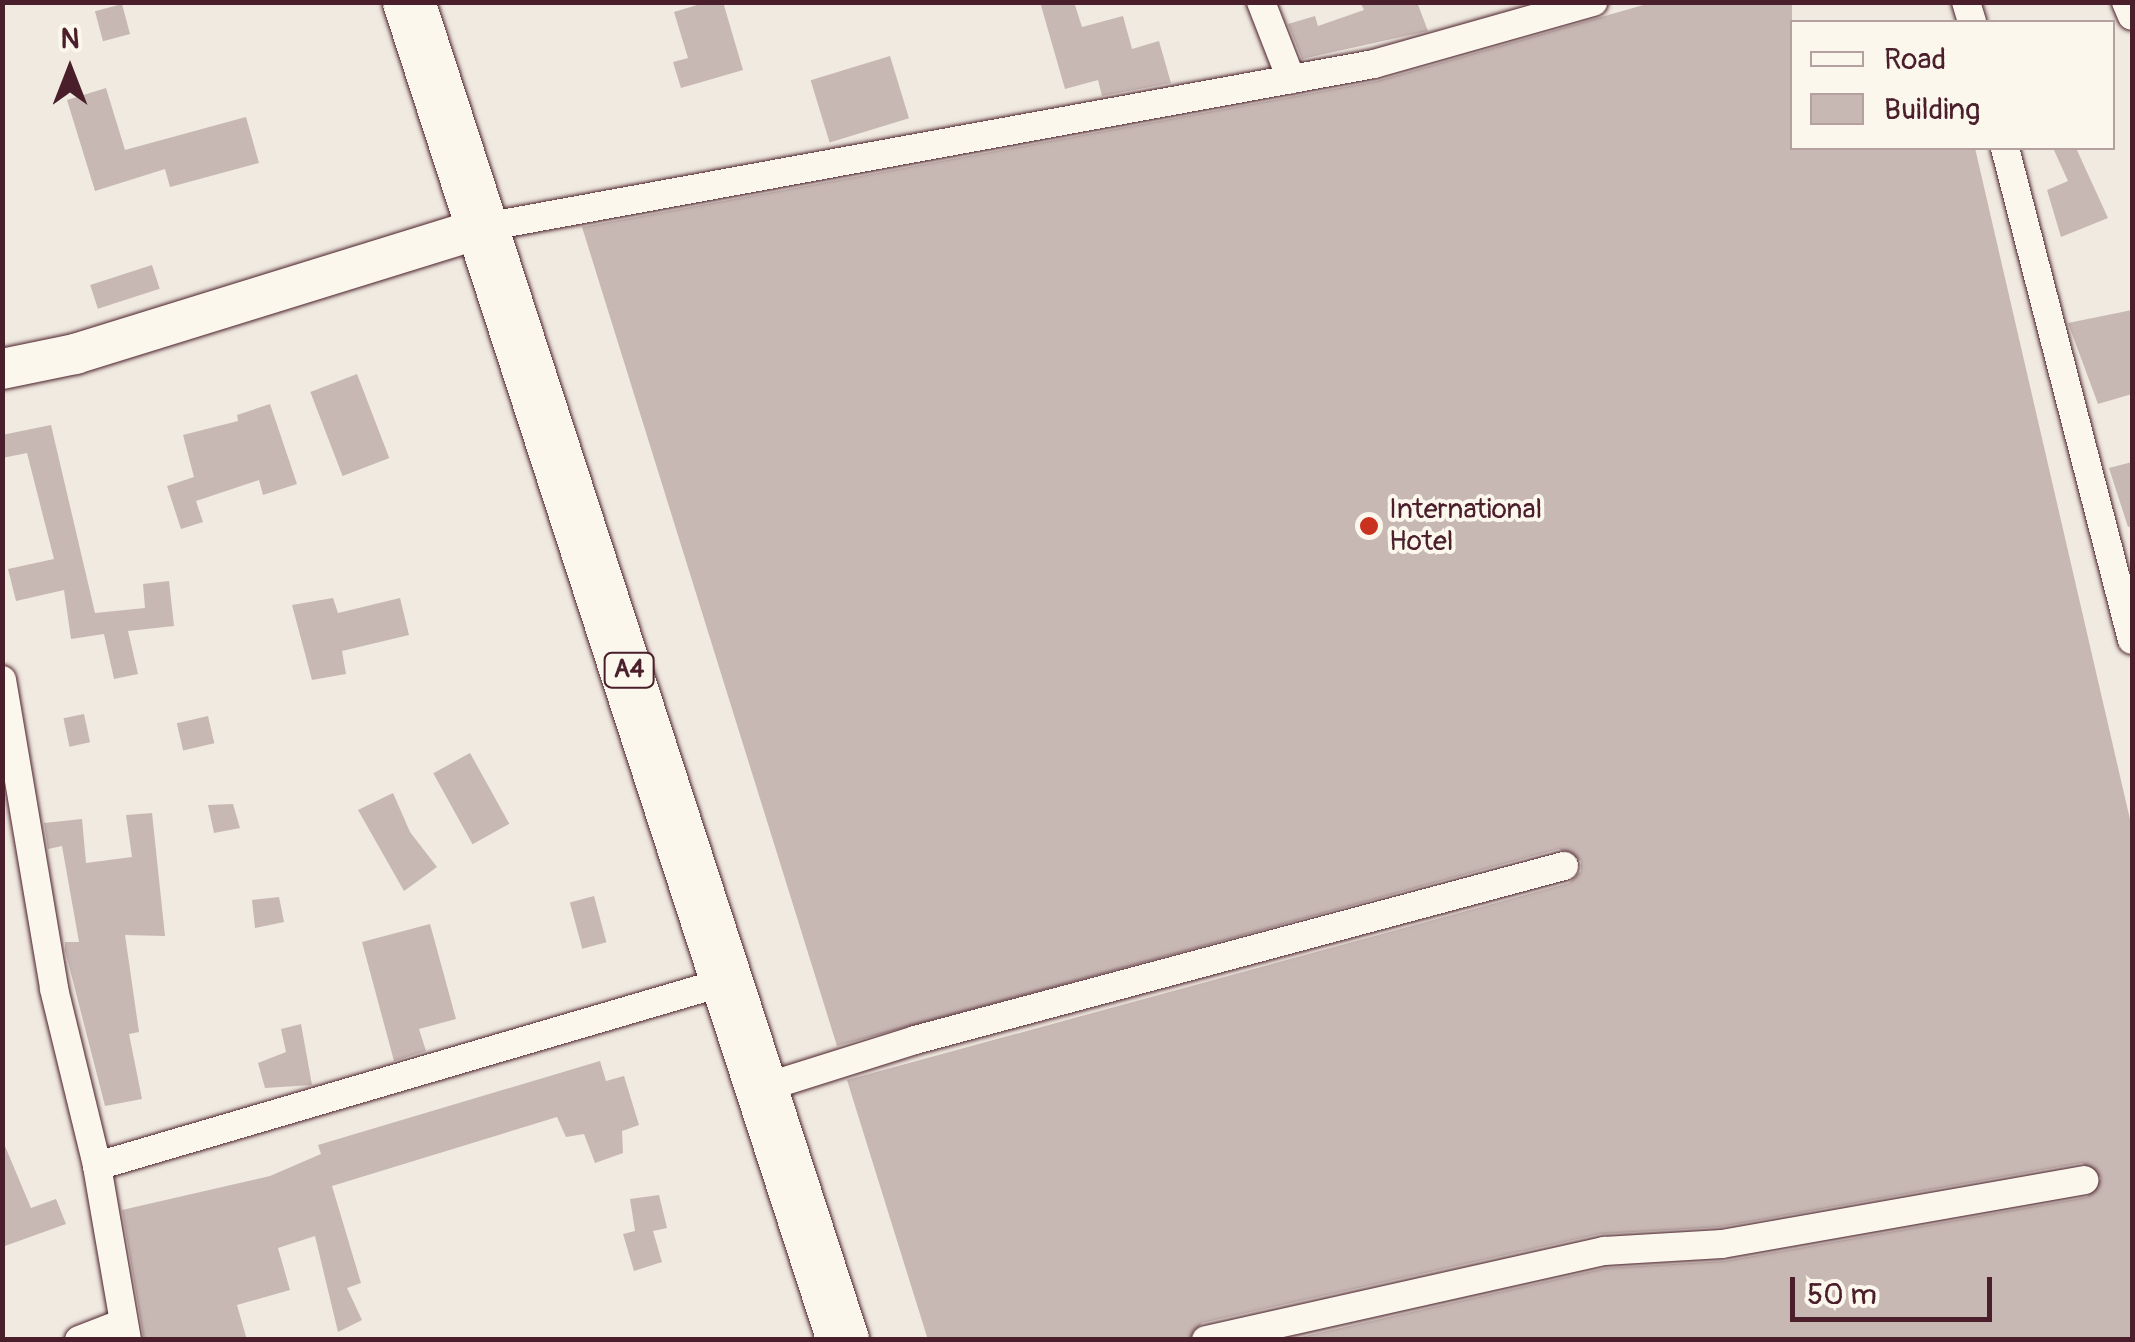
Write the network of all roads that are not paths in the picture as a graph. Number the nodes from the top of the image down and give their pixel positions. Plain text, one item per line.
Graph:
1 (409, 2) edge
2 (1260, 2) edge
3 (1593, 2) edge
4 (2126, 2) edge
5 (1550, 7) edge
6 (2132, 16) edge
7 (1291, 78) junction
8 (2007, 150) edge
9 (485, 227) junction
10 (2, 369) edge
11 (2132, 640) edge
12 (2, 680) edge
13 (1564, 866) dead end
14 (731, 980) junction
15 (763, 1088) junction
16 (96, 1166) junction
17 (2084, 1180) dead end
18 (125, 1331) edge
19 (78, 1340) edge
20 (842, 1340) edge
21 (1206, 1340) edge

1 - 9 highway, A4
2 - 7 street
3 - 5 street
4 - 6 street
5 - 7 street
7 - 9 street
8 - 11 street
9 - 10 street
9 - 14 highway, A4
12 - 16 street
13 - 15 street
14 - 15 highway, A4
14 - 16 street
15 - 20 highway, A4
16 - 18 street
17 - 21 street
18 - 19 street

